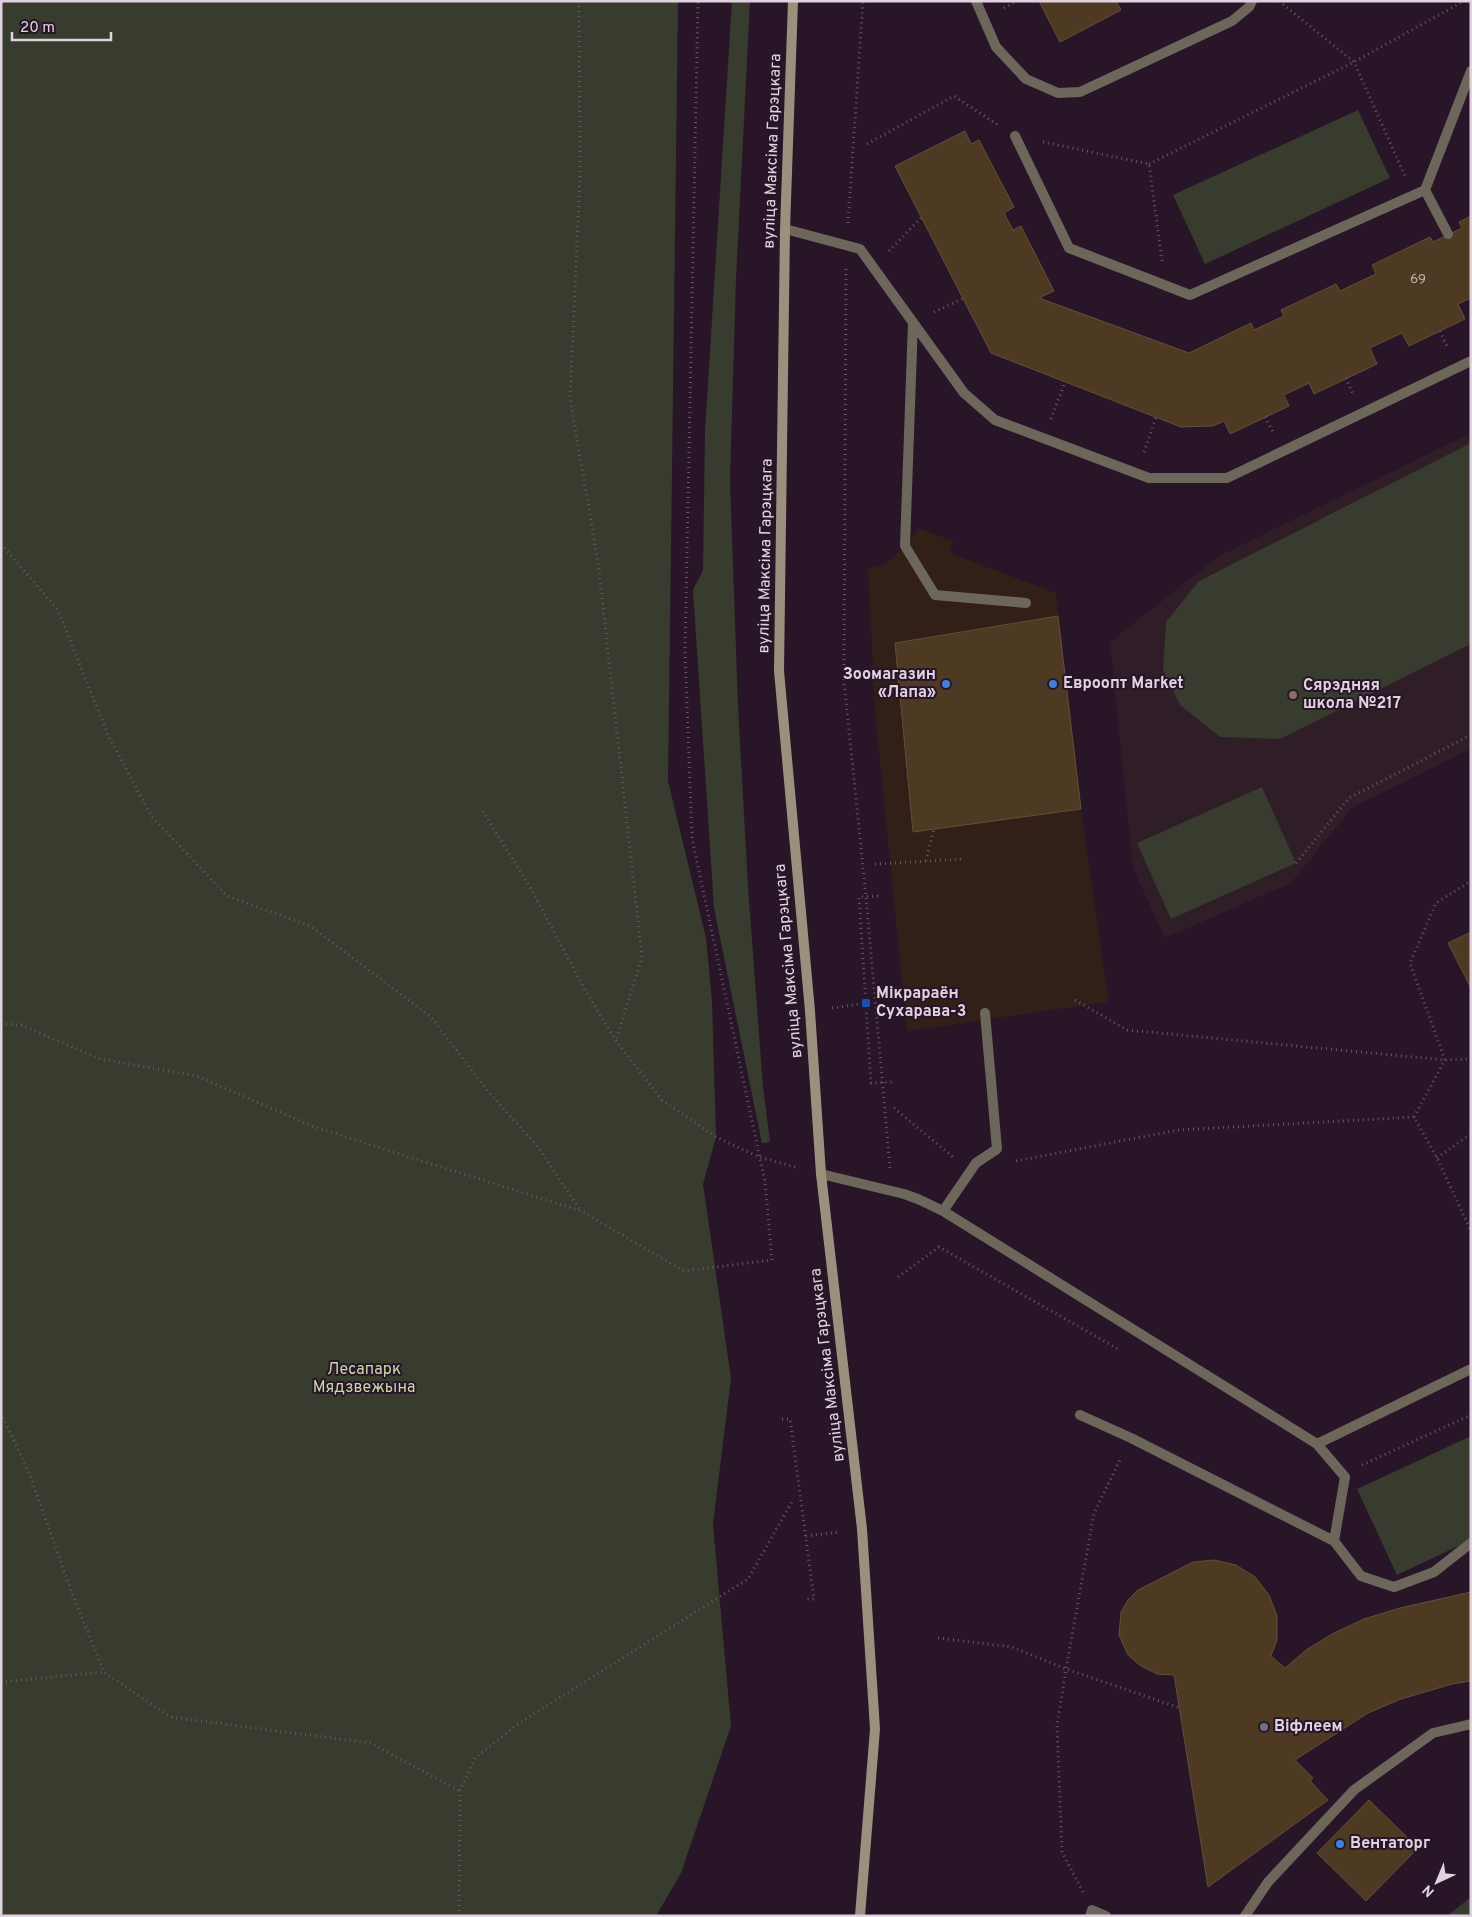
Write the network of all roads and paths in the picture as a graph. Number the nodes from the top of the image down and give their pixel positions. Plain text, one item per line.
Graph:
1 (579, 1) edge
2 (698, 1) edge
3 (793, 1) edge
4 (862, 1) edge
5 (976, 1) edge
6 (1252, 1) edge
7 (1280, 1) edge
8 (1464, 1) edge
9 (1354, 62) junction
10 (1471, 71) edge
11 (1015, 136) dead end
12 (1149, 164) dead end
13 (1425, 190) junction
14 (1414, 195) junction
15 (922, 218) dead end
16 (785, 229) junction
17 (1448, 234) dead end
18 (846, 245) junction
19 (874, 267) junction
20 (962, 299) dead end
21 (913, 322) junction
22 (1471, 361) edge
23 (1065, 382) dead end
24 (1156, 417) dead end
25 (1044, 438) junction
26 (1137, 474) junction
27 (1, 544) edge
28 (1026, 603) dead end
29 (1471, 735) edge
30 (484, 812) dead end
31 (934, 829) dead end
32 (964, 859) dead end
33 (926, 861) junction
34 (1296, 863) dead end
35 (875, 864) dead end
36 (1471, 881) edge
37 (878, 896) dead end
38 (866, 897) junction
39 (1075, 1000) dead end
40 (866, 1003) junction
41 (810, 1011) junction
42 (985, 1013) dead end
43 (1, 1024) edge
44 (616, 1041) junction
45 (1471, 1059) edge
46 (1445, 1060) junction
47 (882, 1082) junction
48 (892, 1082) dead end
49 (894, 1108) dead end
50 (1414, 1117) junction
51 (1471, 1134) edge
52 (760, 1157) junction
53 (1437, 1158) junction
54 (1013, 1162) dead end
55 (976, 1163) junction
56 (820, 1174) junction
57 (893, 1191) junction
58 (581, 1211) junction
59 (944, 1211) junction
60 (1471, 1231) edge
61 (1471, 1369) edge
62 (1, 1413) edge
63 (1080, 1414) dead end
64 (782, 1419) dead end
65 (1131, 1438) junction
66 (1317, 1444) junction
67 (793, 1500) dead end
68 (862, 1529) junction
69 (806, 1536) junction
70 (1334, 1541) junction
71 (1471, 1543) edge
72 (806, 1600) dead end
73 (938, 1638) dead end
74 (1066, 1669) junction
75 (104, 1672) junction
76 (1, 1682) edge
77 (1180, 1708) dead end
78 (1471, 1724) edge
79 (460, 1791) junction
80 (1091, 1913) edge
81 (459, 1916) edge
82 (860, 1916) edge
83 (1106, 1916) edge
84 (1244, 1916) edge

1 - 44 path
2 - 52 path
3 - 16 main road, вуліца Максіма Гарэцкага
4 - 18 path
5 - 6 lane
7 - 9 path
8 - 9 path
9 - 12 path
9 - 14 path
10 - 13 lane
11 - 14 lane
13 - 14 lane
13 - 17 lane
15 - 19 path
16 - 18 lane
16 - 41 main road, вуліца Максіма Гарэцкага
18 - 19 lane
18 - 38 path
19 - 21 lane
20 - 21 path
21 - 25 lane
21 - 28 lane
22 - 26 lane
23 - 25 path
24 - 26 path
25 - 26 lane
27 - 58 path
29 - 34 path
30 - 44 path
31 - 33 path
32 - 33 path
33 - 35 path
36 - 46 path
37 - 38 path
38 - 40 path
38 - 47 path
39 - 46 path
40 - 41 path
40 - 47 path
41 - 56 main road, вуліца Максіма Гарэцкага
42 - 55 lane
43 - 58 path
44 - 52 path
45 - 46 path
46 - 50 path
47 - 48 path
47 - 57 path
49 - 55 path
50 - 53 path
50 - 54 path
51 - 53 path
52 - 56 path
52 - 58 path
53 - 60 path
55 - 59 lane
56 - 57 lane
56 - 68 main road, вуліца Максіма Гарэцкага
57 - 59 lane
59 - 66 lane
61 - 66 lane
62 - 75 path
63 - 65 lane
64 - 69 path
65 - 70 lane
65 - 74 path
66 - 70 lane
67 - 79 path
68 - 69 path
68 - 82 main road, вуліца Максіма Гарэцкага
69 - 72 path
70 - 71 lane
73 - 74 path
74 - 77 path
74 - 80 path
75 - 76 path
75 - 79 path
78 - 84 lane
79 - 81 path
80 - 83 lane

